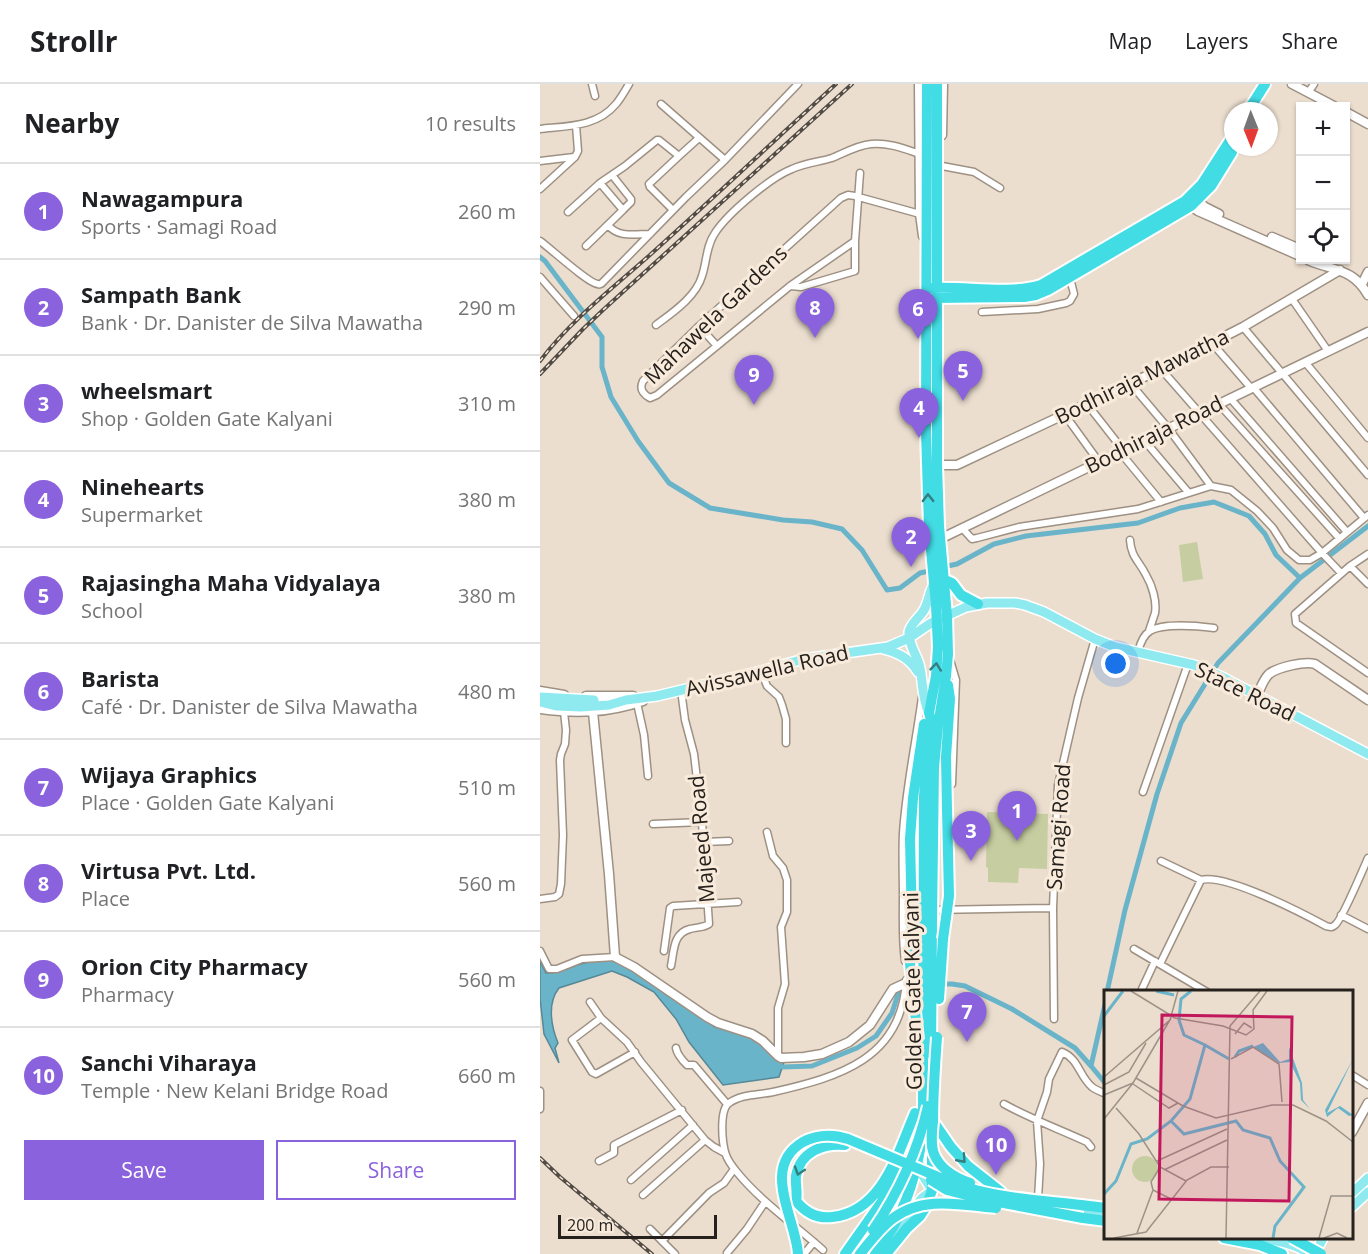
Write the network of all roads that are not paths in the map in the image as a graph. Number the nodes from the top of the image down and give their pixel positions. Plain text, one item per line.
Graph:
1 (591, 84) edge
2 (629, 84) edge
3 (798, 84) edge
4 (1265, 84) edge
5 (1274, 84) edge
6 (1292, 84) edge
7 (1314, 84) edge
8 (922, 85) edge
9 (940, 85) edge
10 (1308, 93) junction
11 (595, 96) dead end
12 (1254, 102) edge
13 (1263, 102) edge
14 (1326, 102) edge
15 (661, 104) dead end
16 (1350, 114) edge
17 (1368, 124) edge
18 (576, 125) junction
19 (540, 129) edge
20 (699, 138) junction
21 (1224, 150) edge
22 (920, 154) junction
23 (679, 156) junction
24 (1229, 156) edge
25 (575, 157) junction
26 (725, 160) junction
27 (540, 161) edge
28 (942, 166) junction
29 (860, 173) dead end
30 (612, 175) junction
31 (600, 183) junction
32 (1000, 188) dead end
33 (540, 189) edge
34 (859, 198) junction
35 (1191, 201) junction
36 (623, 210) junction
37 (673, 210) junction
38 (568, 212) dead end
39 (920, 214) junction
40 (608, 225) junction
41 (650, 234) junction
42 (540, 241) edge
43 (855, 241) junction
44 (932, 243) junction
45 (586, 246) dead end
46 (1296, 250) edge
47 (1318, 264) edge
48 (1330, 264) edge
49 (1336, 268) junction
50 (1368, 272) edge
51 (540, 277) edge
52 (1070, 278) junction
53 (1362, 284) junction
54 (790, 286) junction
55 (932, 287) junction
56 (1368, 295) edge
57 (1292, 299) junction
58 (982, 312) dead end
59 (574, 316) dead end
60 (656, 325) dead end
61 (699, 326) junction
62 (1242, 327) junction
63 (1368, 332) edge
64 (1212, 343) junction
65 (717, 346) junction
66 (1328, 351) junction
67 (1305, 362) junction
68 (1161, 369) junction
69 (1283, 373) junction
70 (1130, 383) junction
71 (1252, 388) junction
72 (1230, 398) junction
73 (1087, 404) junction
74 (1219, 404) junction
75 (1200, 413) junction
76 (1065, 415) junction
77 (1168, 428) junction
78 (1368, 438) edge
79 (1144, 440) junction
80 (1121, 451) junction
81 (1099, 462) junction
82 (937, 465) junction
83 (1368, 475) edge
84 (1211, 486) junction
85 (1188, 492) junction
86 (1161, 502) junction
87 (1366, 516) edge
88 (962, 528) junction
89 (1347, 532) junction
90 (940, 538) junction
91 (1339, 538) junction
92 (1130, 540) dead end
93 (1322, 553) junction
94 (1368, 554) edge
95 (936, 556) junction
96 (1350, 566) junction
97 (1341, 573) junction
98 (938, 579) junction
99 (1368, 584) edge
100 (978, 604) junction
101 (942, 618) junction
102 (1214, 628) dead end
103 (1149, 631) junction
104 (909, 638) junction
105 (1095, 639) junction
106 (878, 648) junction
107 (1138, 652) junction
108 (948, 654) junction
109 (1193, 665) junction
110 (761, 671) junction
111 (1368, 673) edge
112 (921, 676) junction
113 (946, 676) junction
114 (923, 689) junction
115 (681, 690) junction
116 (540, 691) edge
117 (1257, 695) junction
118 (657, 696) junction
119 (540, 697) edge
120 (626, 700) junction
121 (1368, 700) edge
122 (540, 702) edge
123 (637, 703) junction
124 (540, 709) edge
125 (564, 712) junction
126 (593, 712) junction
127 (929, 712) junction
128 (786, 743) dead end
129 (1368, 754) edge
130 (648, 776) dead end
131 (1143, 792) dead end
132 (702, 822) junction
133 (653, 824) dead end
134 (766, 832) dead end
135 (729, 841) dead end
136 (704, 842) junction
137 (1161, 861) dead end
138 (1367, 862) edge
139 (1201, 880) junction
140 (540, 899) edge
141 (738, 902) dead end
142 (708, 904) junction
143 (1053, 908) junction
144 (932, 910) junction
145 (952, 910) junction
146 (1341, 915) junction
147 (1368, 928) edge
148 (1134, 950) dead end
149 (540, 951) edge
150 (664, 951) dead end
151 (615, 957) junction
152 (1157, 962) junction
153 (671, 966) dead end
154 (923, 982) junction
155 (906, 984) junction
156 (1142, 989) dead end
157 (1204, 990) edge
158 (927, 997) junction
159 (590, 1002) dead end
160 (601, 1018) junction
161 (1054, 1019) dead end
162 (937, 1037) junction
163 (676, 1048) dead end
164 (635, 1052) junction
165 (778, 1056) junction
166 (1353, 1076) edge
167 (1368, 1084) edge
168 (540, 1091) edge
169 (1104, 1093) edge
170 (1368, 1103) edge
171 (727, 1104) junction
172 (1004, 1104) dead end
173 (540, 1109) edge
174 (681, 1110) junction
175 (915, 1113) junction
176 (931, 1118) junction
177 (1037, 1121) junction
178 (693, 1125) junction
179 (1353, 1130) edge
180 (705, 1140) junction
181 (1091, 1147) dead end
182 (725, 1153) junction
183 (919, 1159) junction
184 (599, 1161) dead end
185 (734, 1169) junction
186 (1368, 1178) edge
187 (631, 1180) dead end
188 (932, 1190) junction
189 (1001, 1192) junction
190 (1353, 1192) edge
191 (1368, 1192) edge
192 (964, 1194) junction
193 (643, 1195) dead end
194 (1038, 1199) junction
195 (765, 1202) junction
196 (1081, 1205) junction
197 (1353, 1206) edge
198 (1104, 1208) edge
199 (1104, 1208) edge
200 (1104, 1215) edge
201 (920, 1216) junction
202 (1083, 1218) junction
203 (1104, 1221) edge
204 (650, 1229) dead end
205 (1229, 1239) edge
206 (1262, 1239) edge
207 (1294, 1239) edge
208 (1300, 1239) edge
209 (662, 1241) junction
210 (814, 1242) junction
211 (884, 1249) edge
212 (823, 1250) dead end
213 (1313, 1250) edge
214 (727, 1253) edge
215 (675, 1254) edge
216 (798, 1254) edge
217 (804, 1254) edge
218 (845, 1254) edge
219 (855, 1254) edge
220 (860, 1254) edge
221 (875, 1254) edge
222 (1282, 1254) edge

1 - 11 street
2 - 18 street
3 - 26 street
4 - 12 highway
5 - 13 highway
6 - 10 street
7 - 10 street
8 - 22 street
8 - 44 highway
9 - 28 street
9 - 44 highway
10 - 14 street
15 - 20 street
16 - 17 street
18 - 19 street
18 - 25 street
20 - 23 street
20 - 26 street
21 - 35 highway
22 - 39 street
22 - 60 street
23 - 30 street
23 - 37 street
24 - 35 highway
25 - 27 street
25 - 33 street
26 - 37 street
28 - 32 street
28 - 55 street
29 - 34 street
30 - 31 street
30 - 36 street
31 - 36 street
31 - 38 street
34 - 39 street
34 - 43 street, Mahawela Gardens
34 - 61 street, Mahawela Gardens
35 - 46 street
35 - 52 highway
35 - 55 highway
36 - 40 street
37 - 41 street
39 - 55 street
40 - 41 street
40 - 45 street
41 - 42 street
43 - 54 street, Mahawela Gardens
43 - 54 street, Mahawela Gardens
44 - 55 highway
47 - 49 street
48 - 49 street
49 - 53 street
49 - 57 street, Bodhiraja Mawatha
50 - 53 street
51 - 59 street
52 - 55 highway
52 - 58 street
53 - 56 street
54 - 65 street, Mahawela Gardens
55 - 82 highway
95 -> 55 highway
57 - 62 street, Bodhiraja Mawatha
57 - 66 street
61 - 65 street
61 - 65 street, Mahawela Gardens
62 - 64 street, Bodhiraja Mawatha
62 - 69 street
63 - 66 street, Bodhiraja Road
64 - 68 street, Bodhiraja Mawatha
64 - 71 street
66 - 67 street, Bodhiraja Road
67 - 69 street, Bodhiraja Road
67 - 78 street
68 - 70 street, Bodhiraja Mawatha
68 - 75 street
69 - 71 street, Bodhiraja Road
69 - 83 street
70 - 73 street, Bodhiraja Mawatha
70 - 77 street
71 - 72 street, Bodhiraja Road
71 - 87 street
72 - 74 street, Bodhiraja Road
72 - 89 street
73 - 76 street, Bodhiraja Mawatha
73 - 80 street
74 - 75 street, Bodhiraja Road
74 - 91 street
75 - 77 street, Bodhiraja Road
75 - 93 street
76 - 81 street
76 - 82 street, Bodhiraja Mawatha
77 - 79 street, Bodhiraja Road
77 - 84 street
79 - 80 street, Bodhiraja Road
79 - 85 street
80 - 81 street, Bodhiraja Road
80 - 86 street
81 - 88 street, Bodhiraja Road
82 - 90 highway
84 - 85 street
84 - 93 street
85 - 86 street
86 - 88 street
87 - 89 street
88 - 90 street, Bodhiraja Road
89 - 91 street
90 - 95 highway
91 - 93 street
92 - 103 street
93 - 97 street
94 - 96 street
95 - 98 highway
96 - 97 street
96 - 99 street
97 - 111 street
98 - 100 highway
98 - 101 highway
98 - 104 main road
100 - 101 main road, Stace Road
100 - 105 main road, Stace Road
101 - 104 main road, Avissawella Road
101 - 108 highway
127 -> 101 highway
102 - 103 street
103 - 107 street
104 - 106 main road, Avissawella Road
104 - 112 main road
105 - 107 main road, Stace Road
105 - 143 street, Samagi Road
106 - 110 main road, Avissawella Road
106 - 112 main road
107 - 109 main road, Stace Road
108 - 113 highway
108 - 145 street
109 - 117 main road, Stace Road
109 - 131 street
110 - 115 main road, Avissawella Road
110 - 128 street
112 - 114 main road
113 - 144 highway
113 - 162 highway, Golden Gate Kalyani, bridge
114 - 127 main road
114 - 155 street
115 - 118 main road, Avissawella Road
115 - 132 street, Majeed Road
116 - 118 street
117 - 121 street
117 - 129 main road, Stace Road
118 - 120 main road, Avissawella Road
118 - 123 street
119 - 120 main road
120 - 122 main road
123 - 126 street
123 - 130 street
124 - 125 street
125 - 126 street
125 - 140 street
126 - 151 street
127 - 154 highway
127 - 175 highway, Golden Gate Kalyani, bridge
132 - 133 street
132 - 136 street, Majeed Road
134 - 165 street
135 - 136 street
136 - 142 street, Majeed Road
137 - 139 street
138 - 146 street
139 - 146 street
139 - 152 street
141 - 142 street
142 - 150 street
142 - 153 street, Majeed Road
143 - 145 street
143 - 161 street, Samagi Road
144 - 145 street
144 - 158 highway
146 - 147 street
148 - 152 street
149 - 151 street
151 - 165 street
152 - 156 street
152 - 157 street
154 - 155 street
154 - 158 highway
155 - 165 street
155 - 171 street
158 - 176 highway
158 - 183 highway
159 - 160 street
160 - 164 street
160 - 164 street
162 - 196 highway, bridge
162 - 219 highway, Golden Gate Kalyani, bridge
163 - 171 street
164 - 174 street
166 - 167 street
168 - 173 street
169 - 177 street
170 - 179 street
171 - 182 street
172 - 177 street
174 - 178 street
174 - 184 street
202 -> 175 highway, bridge
175 - 218 highway, Golden Gate Kalyani
176 - 188 highway
176 -> 189 highway
177 - 181 street
177 - 194 street
178 - 180 street
178 - 187 street
180 - 182 street
180 - 193 street
182 - 185 street
183 - 188 main road
183 - 211 highway
185 - 195 street
185 - 209 street
186 - 190 main road
188 - 189 main road
188 - 192 main road
188 - 201 highway
188 - 211 main road
189 - 194 main road
191 - 197 main road
192 - 200 main road
192 - 201 main road
194 - 199 main road
195 - 210 street
195 - 214 street
196 - 198 highway
196 - 216 highway, bridge
201 - 211 highway
202 - 203 highway
202 - 220 highway, bridge
204 - 209 street
205 - 222 highway
206 - 213 main road
207 - 213 highway, bridge
208 - 213 main road
209 - 215 street
210 - 212 street
210 - 217 street
211 - 221 highway

